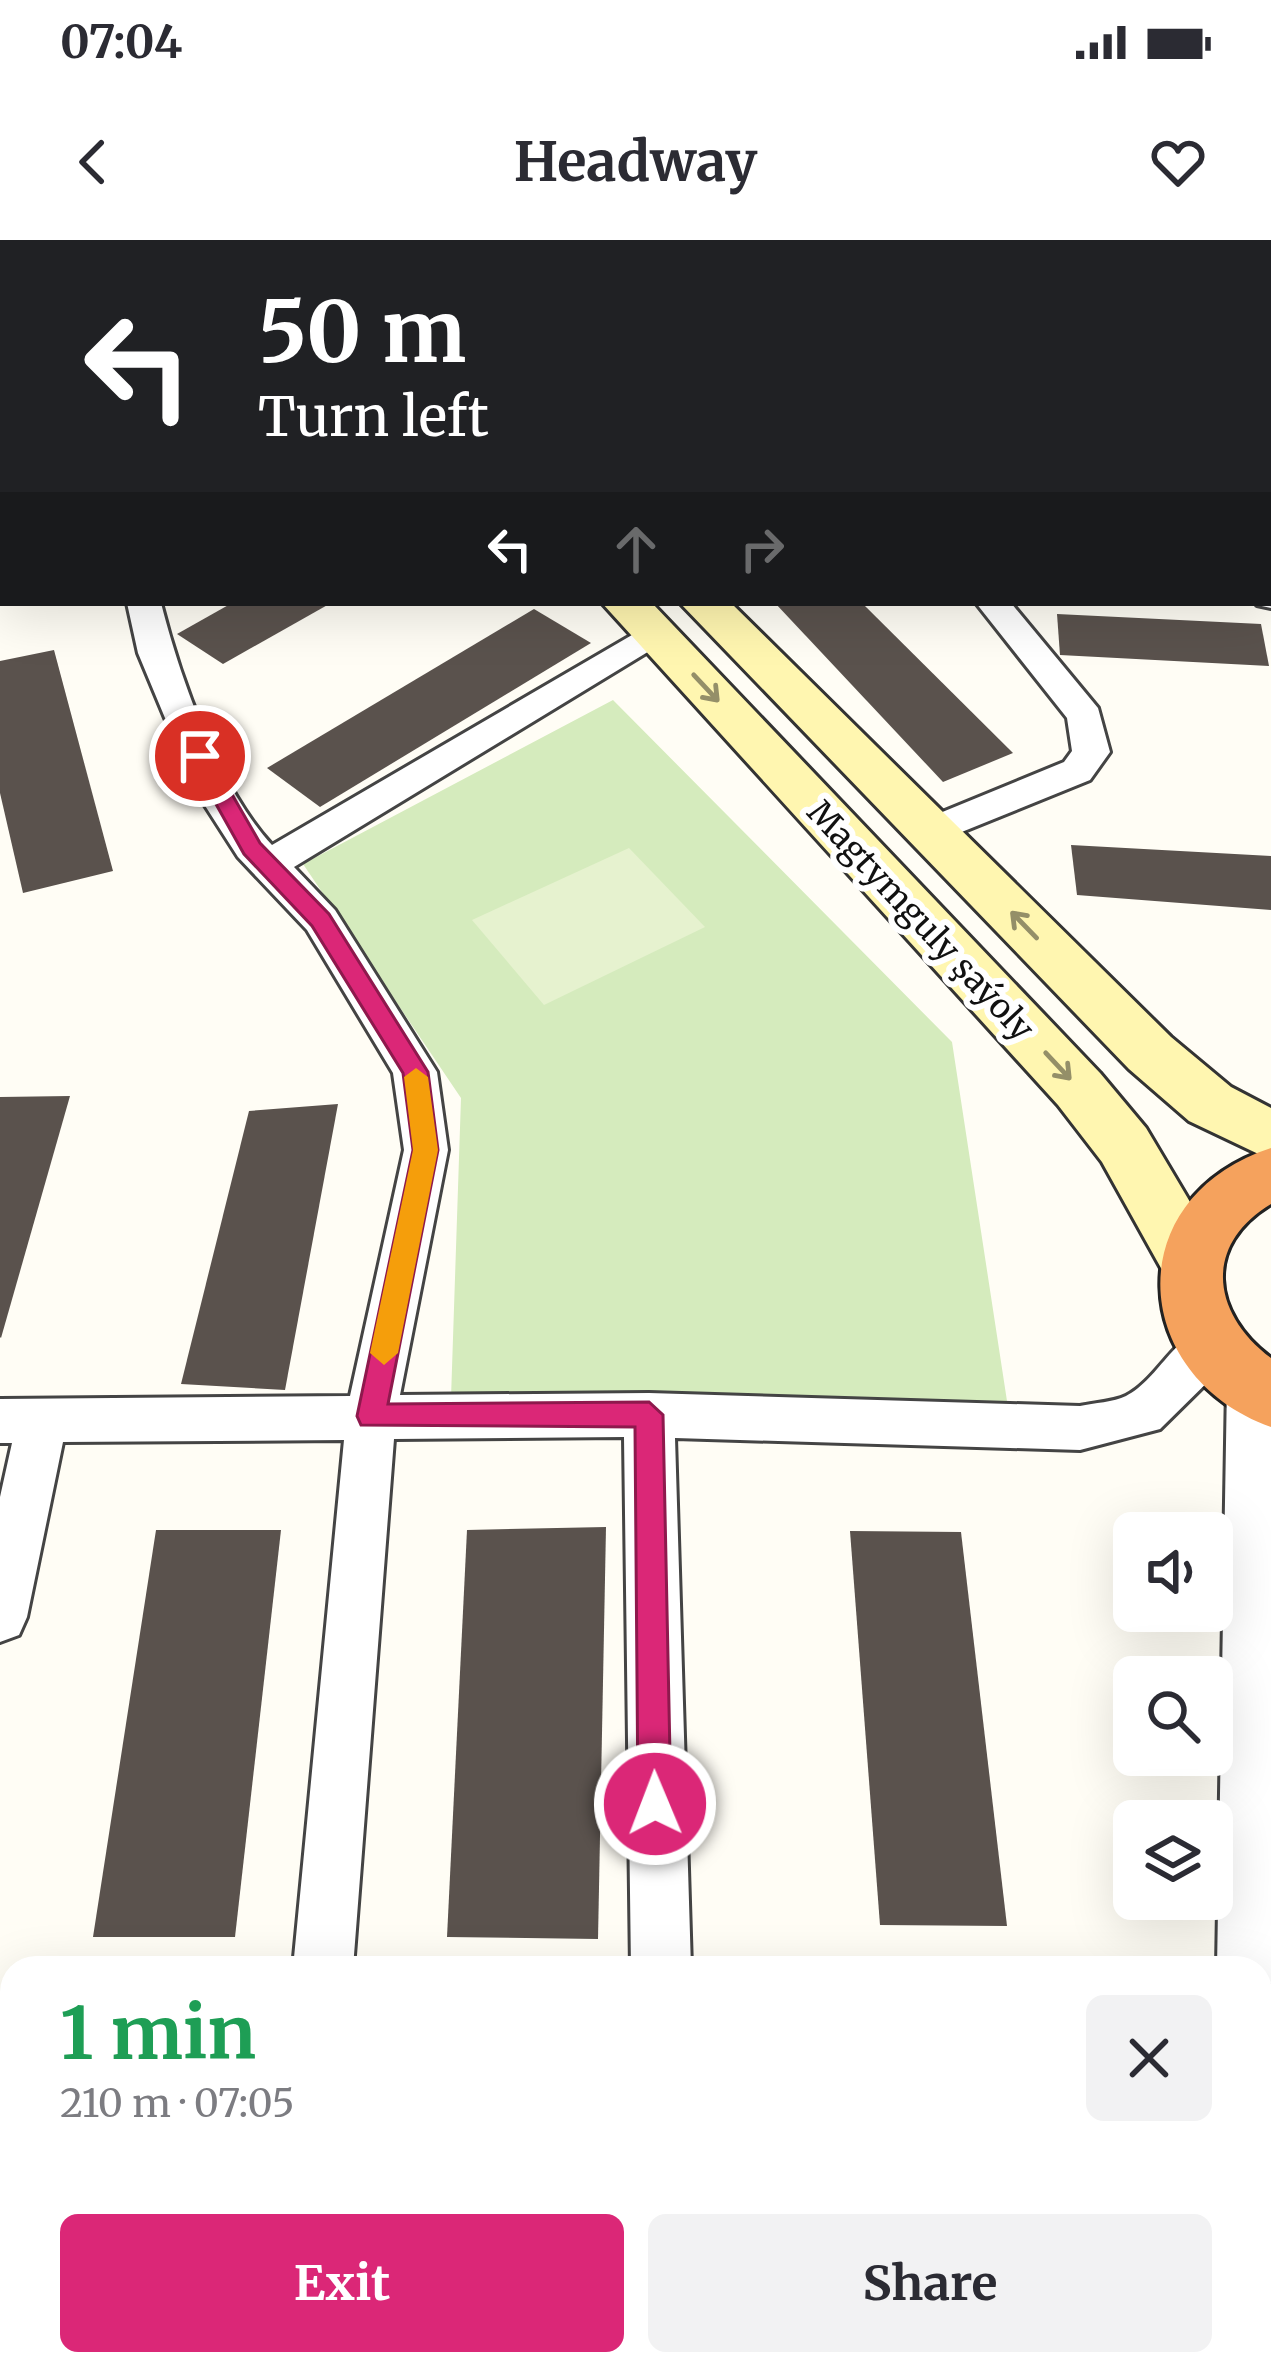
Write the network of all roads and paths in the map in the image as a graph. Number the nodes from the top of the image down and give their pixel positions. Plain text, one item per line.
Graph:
1 (145, 606) edge
2 (707, 606) edge
3 (995, 606) edge
4 (641, 619) edge
5 (932, 831) junction
6 (268, 865) junction
7 (1271, 1136) edge
8 (1271, 1172) edge
9 (1189, 1258) junction
10 (1252, 1385) edge
11 (649, 1415) junction
12 (371, 1416) junction
13 (21, 1421) edge
14 (0, 1617) edge
15 (324, 1956) edge
16 (661, 1956) edge
17 (1247, 1956) edge

1 - 6 street
2 - 5 street, Magtymguly şaýoly
3 - 5 street
4 - 6 street
4 -> 9 street, Magtymguly şaýoly
7 -> 5 street, Magtymguly şaýoly
6 - 12 street
8 - 9 highway
9 - 10 highway
10 - 11 street
10 - 17 street
11 - 12 street
11 - 16 street
12 - 13 street
12 - 15 street
13 - 14 street

